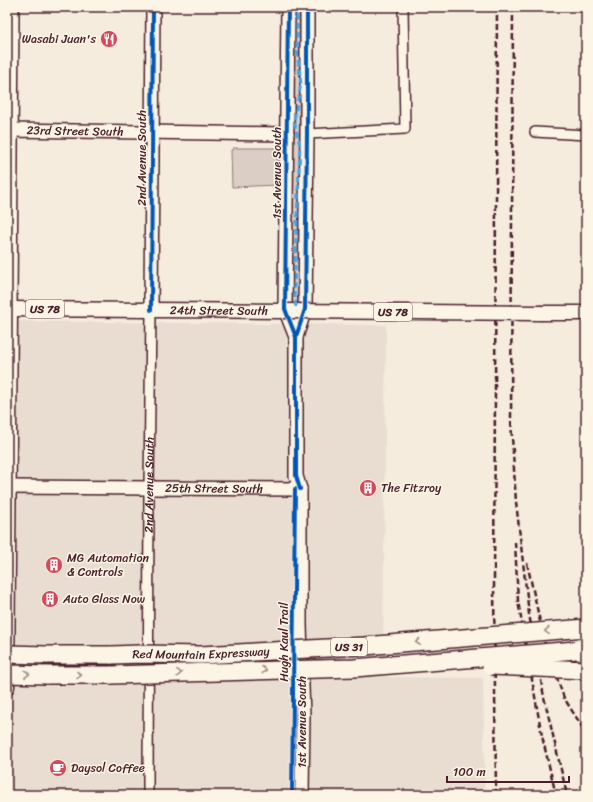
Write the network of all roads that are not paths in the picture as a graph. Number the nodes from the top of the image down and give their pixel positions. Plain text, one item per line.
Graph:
1 (12, 7) edge
2 (152, 7) edge
3 (288, 7) edge
4 (307, 7) edge
5 (403, 7) edge
6 (9, 130) edge
7 (152, 131) junction
8 (535, 132) dead end
9 (287, 134) junction
10 (307, 134) junction
11 (586, 135) edge
12 (8, 309) edge
13 (151, 310) junction
14 (586, 313) edge
15 (296, 337) junction
16 (8, 487) edge
17 (149, 488) junction
18 (300, 490) junction
19 (586, 628) edge
20 (7, 646) edge
21 (586, 649) edge
22 (46, 651) junction
23 (7, 654) edge
24 (421, 662) junction
25 (586, 670) edge
26 (7, 674) edge
27 (7, 686) edge
28 (148, 795) edge
29 (302, 795) edge

1 - 6 street
2 - 7 street, 2nd Avenue South
3 - 9 street, 1st Avenue South
4 - 10 street, 1st Avenue South
5 - 10 street
6 - 7 street, 23rd Street South
6 - 12 street
7 - 9 street, 23rd Street South
7 - 13 street, 2nd Avenue South
8 - 11 street
9 - 15 street, 1st Avenue South
10 - 15 street, 1st Avenue South
12 - 13 main road, 24th Street South / US 78
12 - 16 main road, US 78
13 - 14 main road, 24th Street South / US 78, bridge
13 - 17 street, 2nd Avenue South
15 - 18 street, 1st Avenue South
16 - 17 street, 25th Street South
16 - 27 main road, US 78
17 - 18 street, 25th Street South
17 - 28 street, 2nd Avenue South
18 - 29 street, 1st Avenue South
19 -> 22 highway, Red Mountain Expressway / US 31, bridge
20 - 22 highway
21 - 24 highway, Red Mountain Expressway / US 31, bridge
22 - 23 highway, bridge
24 - 25 highway, bridge
26 -> 24 highway, Red Mountain Expressway / US 31, bridge

